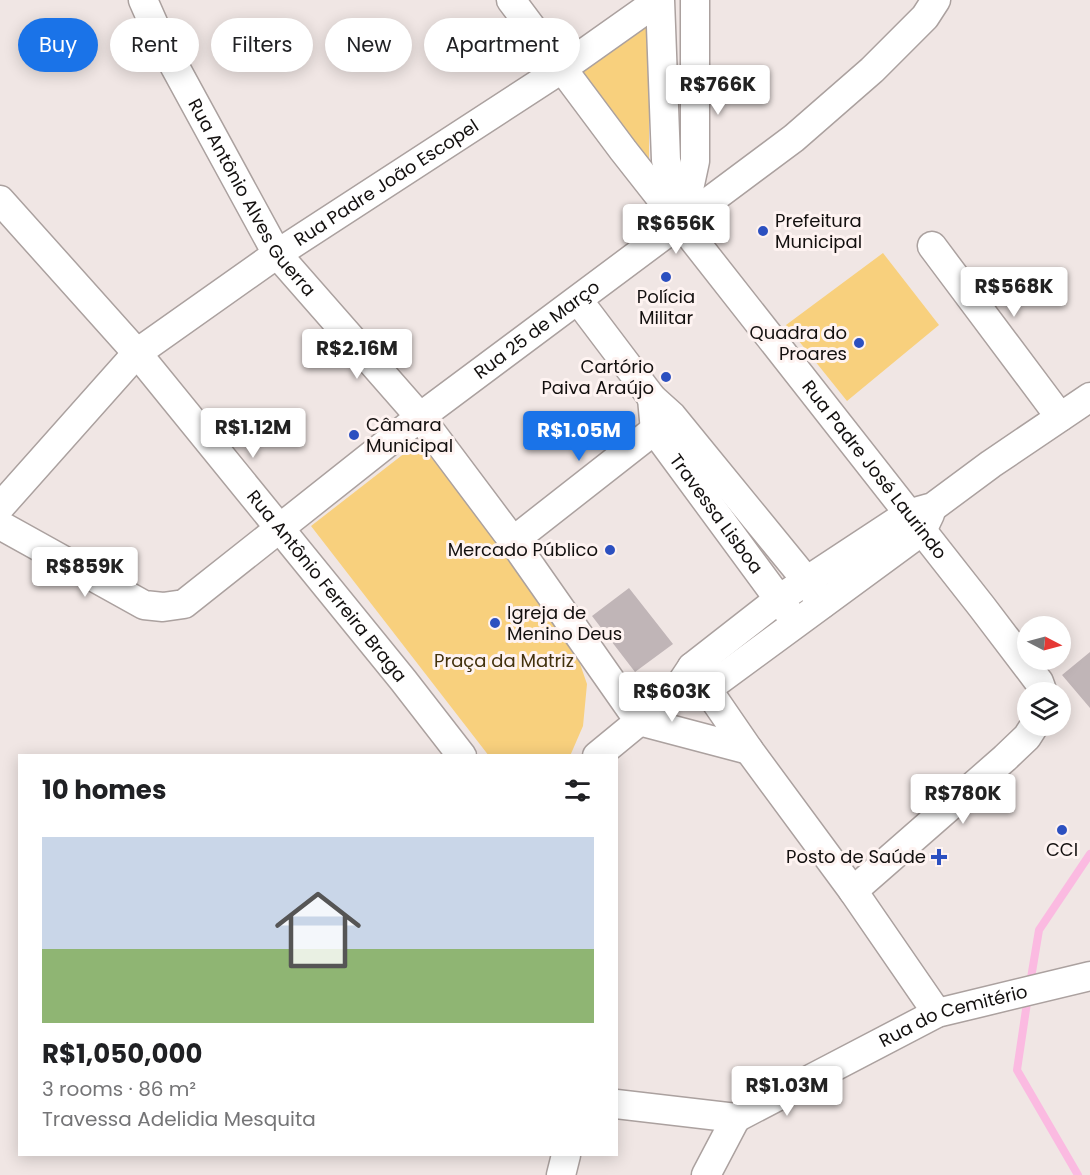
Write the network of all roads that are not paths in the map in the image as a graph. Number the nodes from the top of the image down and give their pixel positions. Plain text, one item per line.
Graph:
1 (143, 0) edge
2 (511, 0) edge
3 (660, 0) edge
4 (695, 0) edge
5 (952, 0) edge
6 (930, 8) edge
7 (524, 18) edge
8 (580, 56) edge
9 (556, 72) edge
10 (565, 72) edge
11 (0, 200) edge
12 (681, 225) junction
13 (932, 246) dead end
14 (277, 254) junction
15 (578, 300) junction
16 (137, 353) junction
17 (1090, 397) edge
18 (660, 415) junction
19 (420, 417) junction
20 (1060, 417) junction
21 (718, 494) junction
22 (0, 507) edge
23 (921, 517) junction
24 (0, 525) edge
25 (279, 527) junction
26 (513, 541) junction
27 (806, 580) junction
28 (779, 599) junction
29 (822, 604) junction
30 (796, 623) junction
31 (699, 678) junction
32 (1037, 682) edge
33 (639, 721) junction
34 (1028, 736) edge
35 (749, 750) junction
36 (460, 754) edge
37 (599, 754) edge
38 (853, 891) junction
39 (1090, 976) edge
40 (937, 1013) junction
41 (618, 1104) edge
42 (736, 1118) junction
43 (566, 1156) edge
44 (561, 1175) edge
45 (705, 1175) edge

1 - 14 street, Rua Antônio Alves Guerra
2 - 7 street, Rua Padre José Laurindo
3 - 8 street, Rua Padre João Escopel
3 - 12 street
4 - 12 street
5 - 6 street, Rua 25 de Março
6 - 12 street, Rua 25 de Março
9 - 14 street, Rua Padre João Escopel
10 - 12 street, Rua Padre José Laurindo
11 - 16 street, Rua Antônio Ferreira Braga
12 - 15 street, Rua 25 de Março
12 - 23 street, Rua Padre José Laurindo
13 - 20 street
14 - 16 street, Rua Padre João Escopel
14 - 19 street, Rua Antônio Alves Guerra
15 - 18 street, Travessa Lisboa
15 - 19 street, Rua 25 de Março
16 - 22 street, Rua Padre João Escopel
16 - 25 street, Rua Antônio Ferreira Braga
17 - 20 street
18 - 21 street, Travessa Lisboa
18 - 26 street
19 - 25 street, Rua 25 de Março
19 - 26 street, Rua Antônio Alves Guerra
20 - 23 street
21 - 27 street, Travessa Lisboa
21 - 28 street, Travessa Lisboa
23 - 27 street
23 - 29 street
23 - 32 street, Rua Padre José Laurindo
24 - 25 street, Rua 25 de Março
25 - 36 street, Rua Antônio Ferreira Braga
26 - 33 street, Rua Antônio Alves Guerra
27 - 28 street
27 - 29 street, Travessa Lisboa
28 - 30 street, Travessa Lisboa
28 - 31 street
29 - 30 street
30 - 31 street
31 - 33 street
31 - 35 street
33 - 35 street
33 - 37 street
34 - 38 street
35 - 38 street
38 - 40 street
39 - 40 street, Rua do Cemitério
40 - 42 street, Rua do Cemitério
41 - 42 street
42 - 45 street
43 - 44 street

